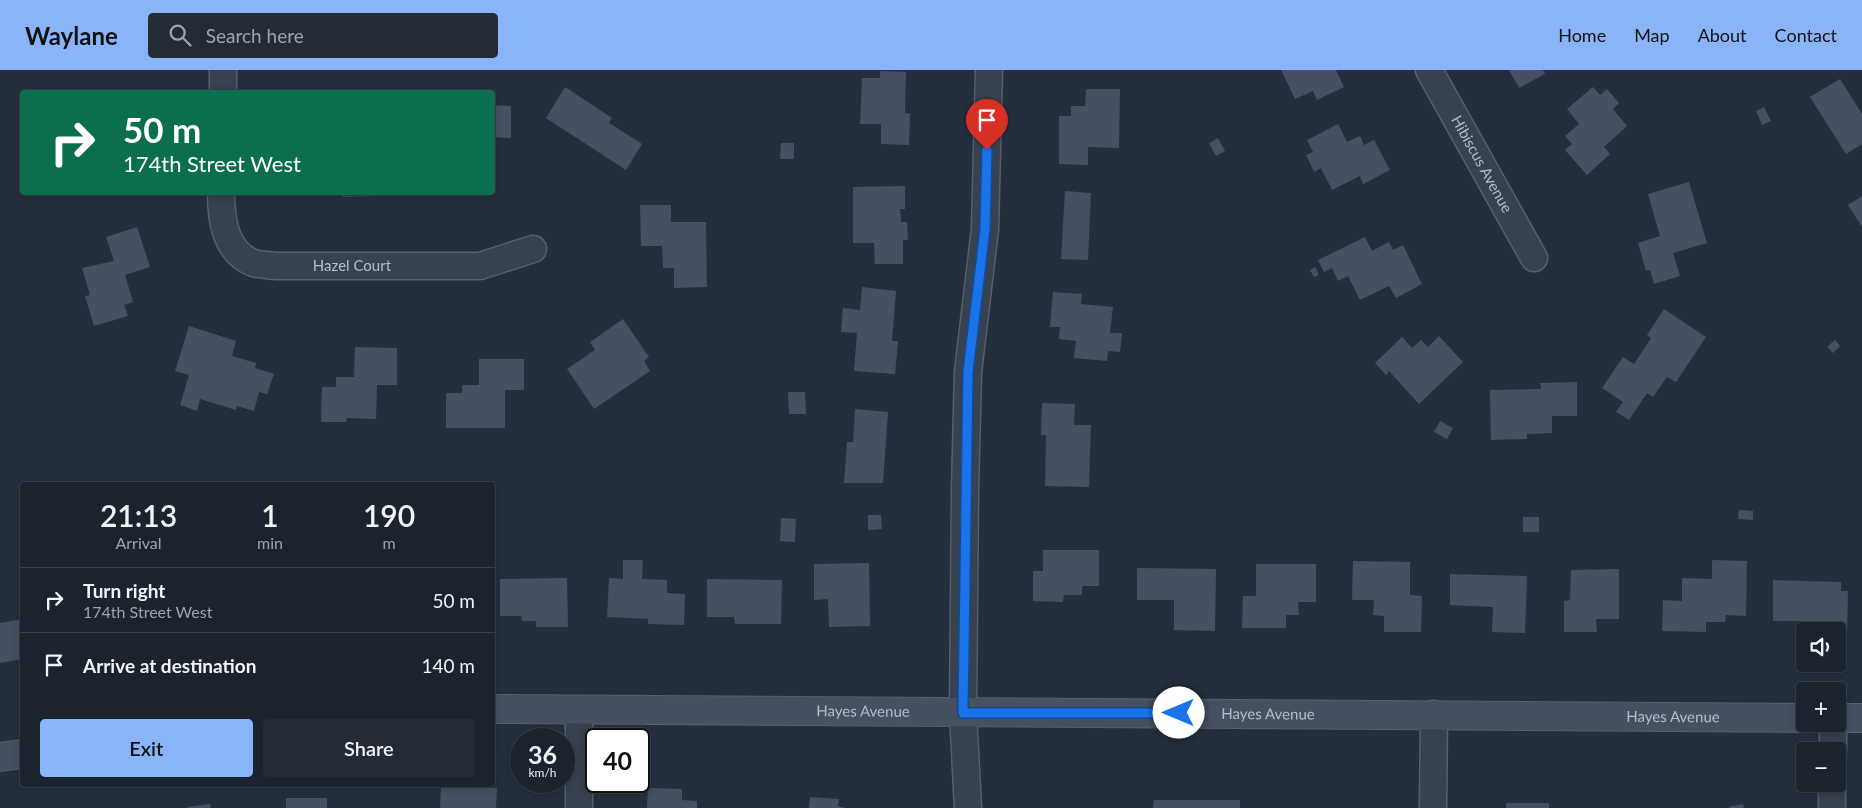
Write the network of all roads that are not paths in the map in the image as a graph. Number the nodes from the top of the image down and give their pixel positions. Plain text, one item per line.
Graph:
1 (224, 70) edge
2 (989, 70) edge
3 (1429, 70) edge
4 (223, 90) edge
5 (221, 195) edge
6 (533, 249) dead end
7 (1534, 258) dead end
8 (495, 710) edge
9 (579, 710) junction
10 (963, 713) junction
11 (1434, 714) junction
12 (1796, 718) edge
13 (1846, 718) edge
14 (1862, 718) edge
15 (20, 754) edge
16 (0, 757) edge
17 (1832, 792) edge
18 (579, 808) edge
19 (968, 808) edge
20 (1433, 808) edge
21 (1832, 808) edge

1 - 4 street
2 - 10 street
3 - 7 street, Hibiscus Avenue
5 - 6 street, Hazel Court
8 - 9 street, Hayes Avenue
9 - 10 street, Hayes Avenue
9 - 18 street
10 - 11 street, Hayes Avenue
10 - 19 street
11 - 12 street, Hayes Avenue
11 - 20 street
13 - 14 street
15 - 16 street
17 - 21 street

